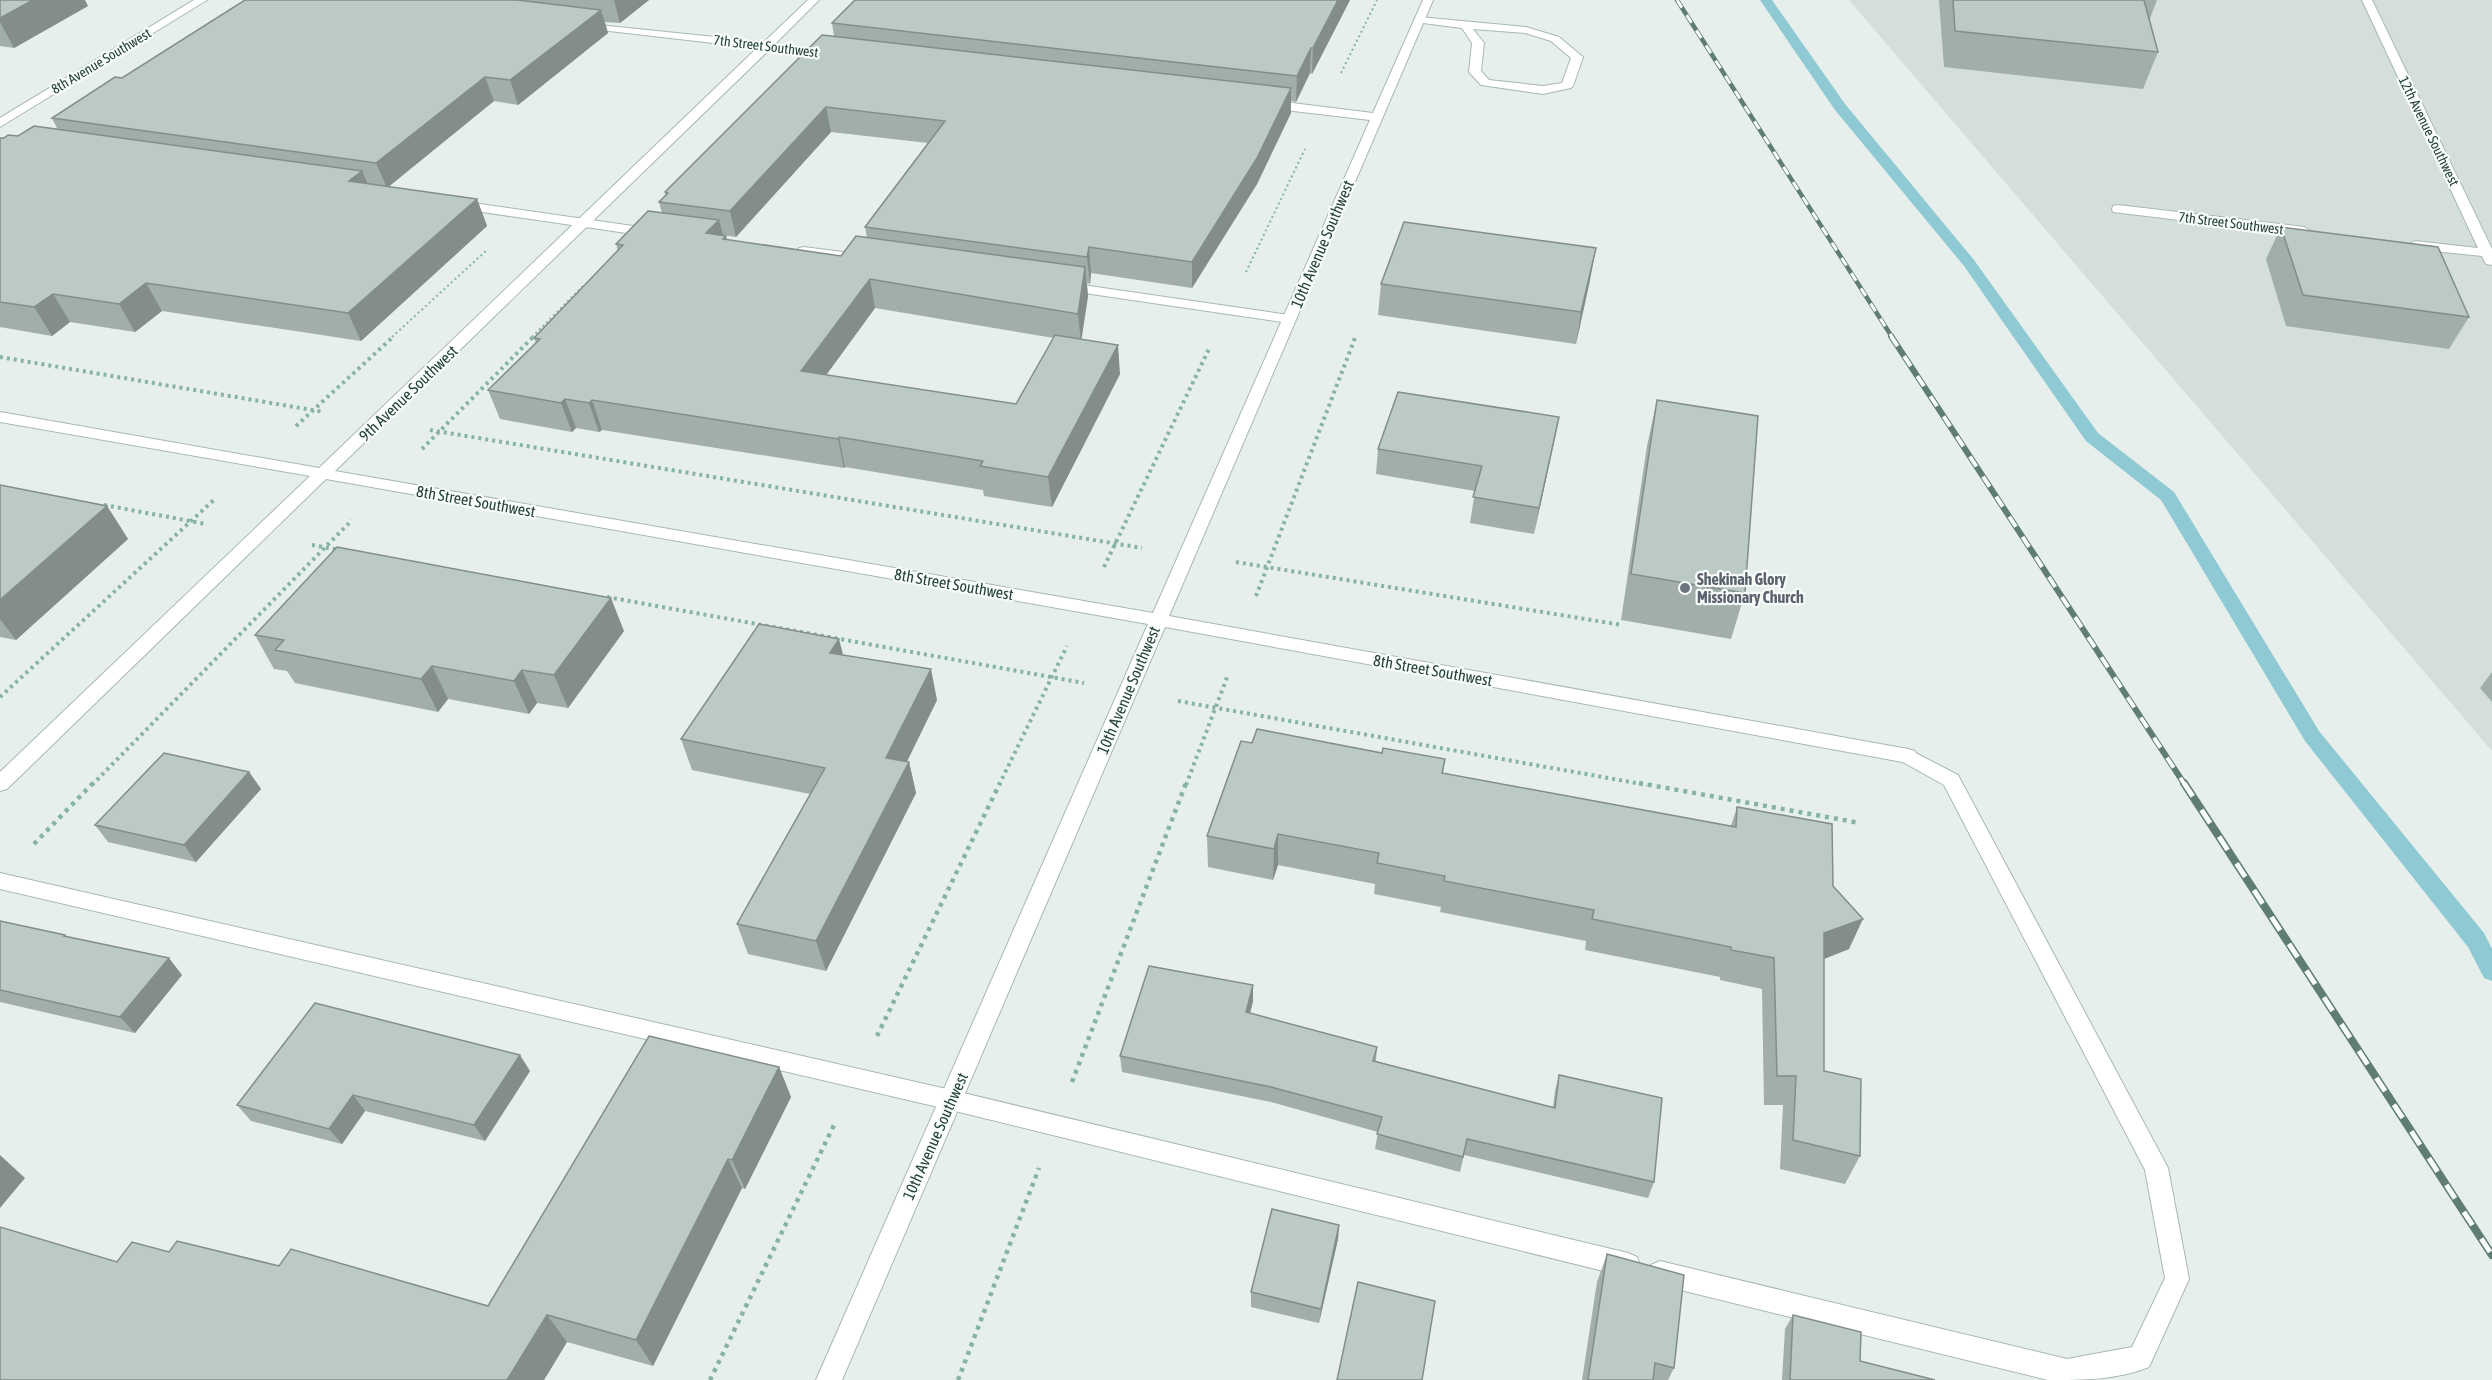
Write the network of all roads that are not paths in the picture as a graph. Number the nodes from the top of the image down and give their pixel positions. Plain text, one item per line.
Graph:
1 (202, 0) edge
2 (814, 0) edge
3 (1428, 0) edge
4 (2367, 0) edge
5 (1419, 20) junction
6 (571, 23) edge
7 (1465, 26) junction
8 (765, 46) junction
9 (837, 54) edge
10 (1252, 103) edge
11 (1377, 117) junction
12 (0, 123) edge
13 (443, 203) edge
14 (2118, 209) dead end
15 (584, 224) junction
16 (2314, 233) edge
17 (672, 235) edge
18 (2407, 244) edge
19 (788, 249) edge
20 (2490, 258) edge
21 (881, 261) edge
22 (1054, 285) edge
23 (1289, 320) junction
24 (0, 417) edge
25 (323, 474) junction
26 (1158, 620) junction
27 (0, 784) edge
28 (0, 881) edge
29 (951, 1100) junction
30 (829, 1380) edge

1 - 12 street, 8th Avenue Southwest
2 - 8 street, 9th Avenue Southwest
3 - 5 street, 10th Avenue Southwest
4 - 20 street, 12th Avenue Southwest
5 - 7 street
5 - 11 street, 10th Avenue Southwest
6 - 8 street, 7th Street Southwest
7 - 7 street
8 - 9 street, 7th Street Southwest
8 - 15 street, 9th Avenue Southwest
10 - 11 street
11 - 23 street, 10th Avenue Southwest
13 - 15 street
14 - 16 street, 7th Street Southwest
15 - 17 street
15 - 25 street, 9th Avenue Southwest
18 - 20 street
19 - 21 street
22 - 23 street
23 - 26 street, 10th Avenue Southwest
24 - 25 street, 8th Street Southwest
25 - 26 street, 8th Street Southwest
25 - 27 street, 9th Avenue Southwest
26 - 29 street, 10th Avenue Southwest
26 - 29 street, 8th Street Southwest
28 - 29 street
29 - 30 street, 10th Avenue Southwest

